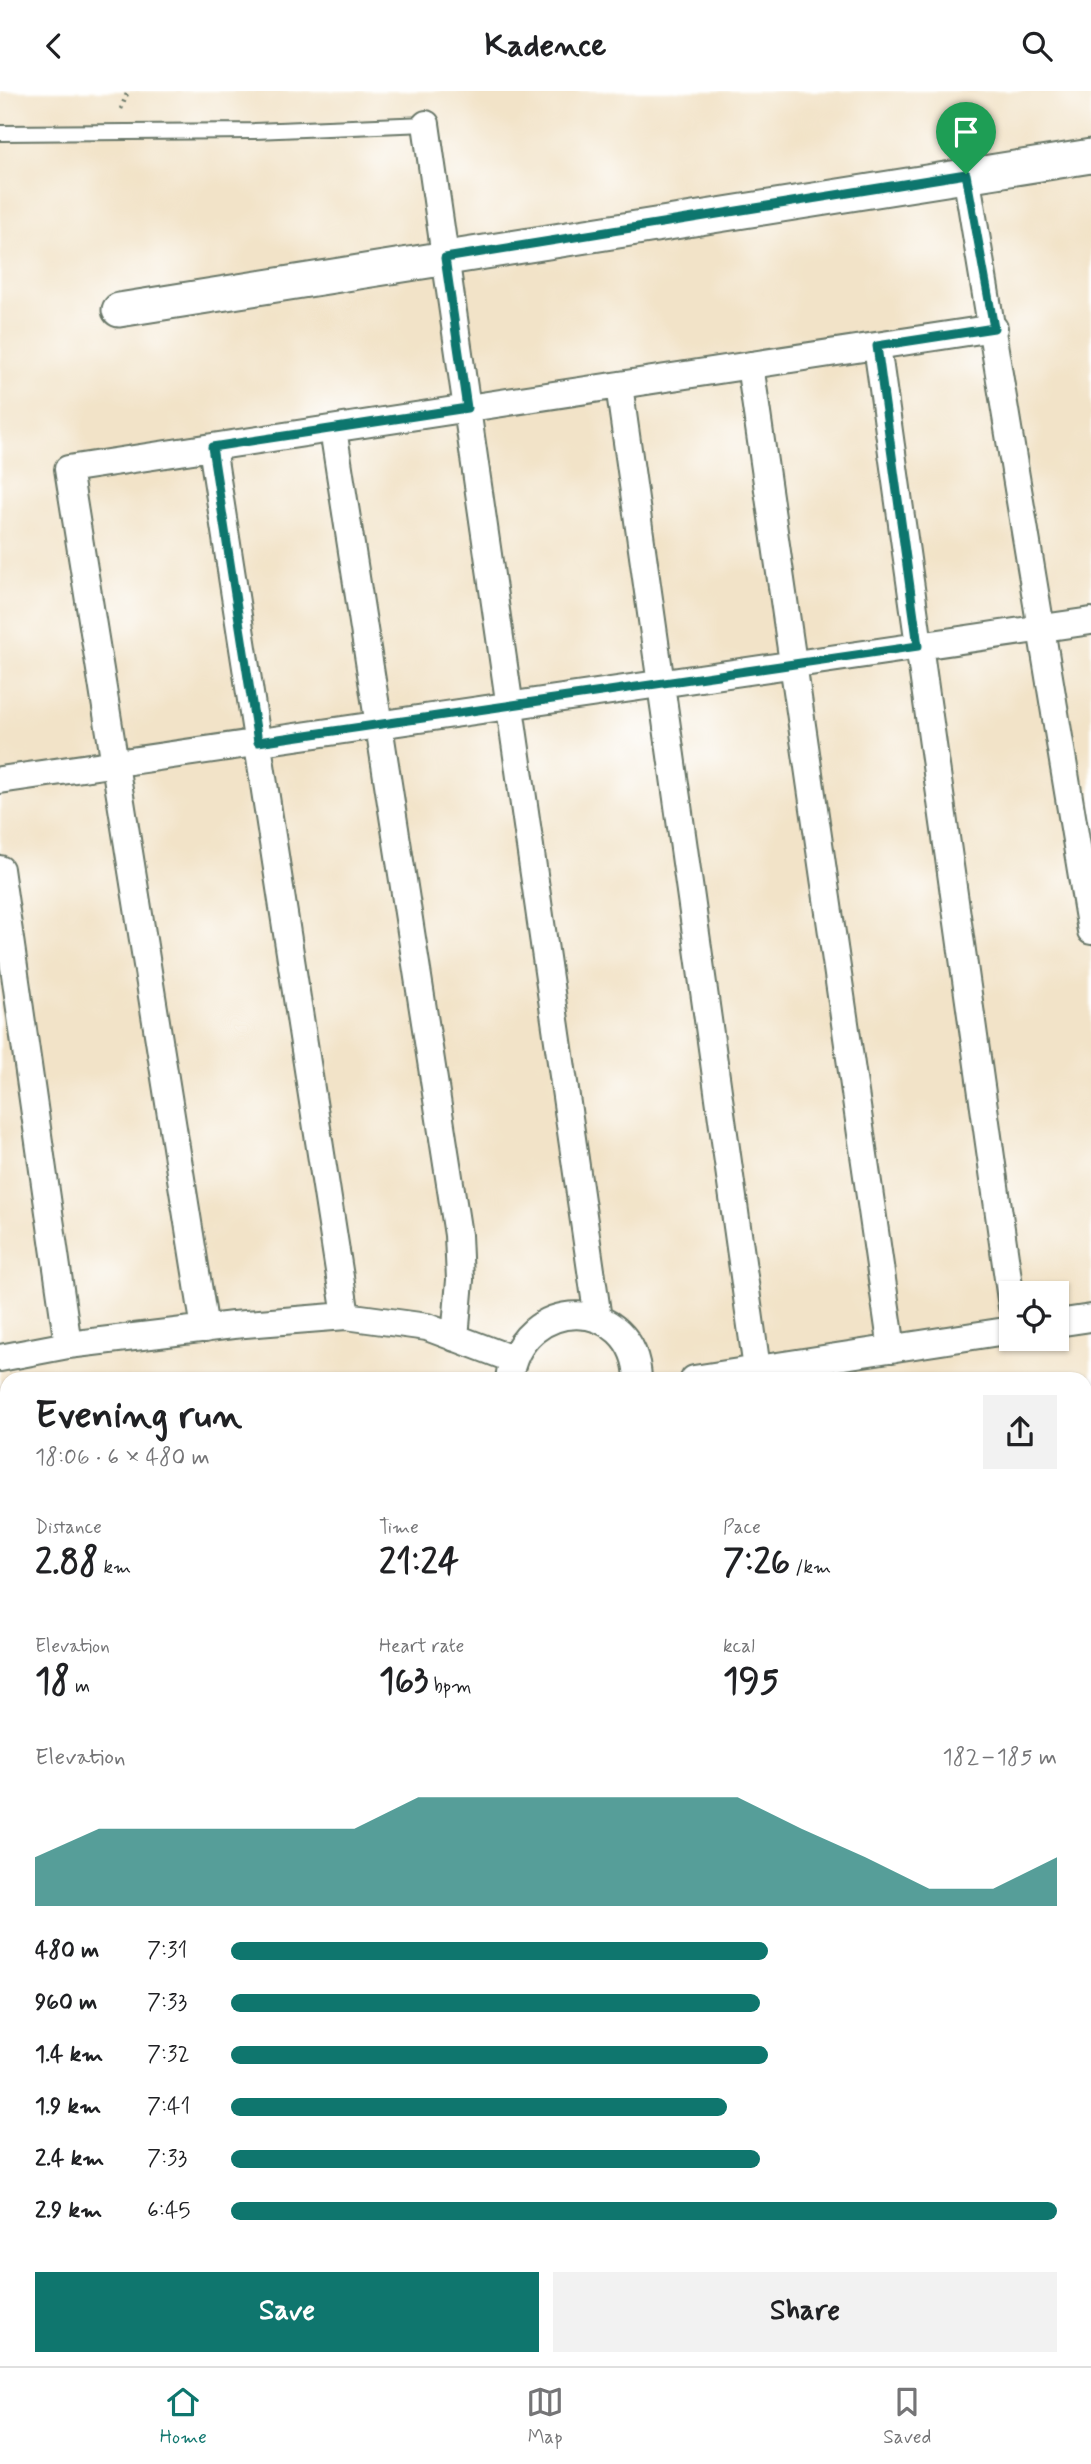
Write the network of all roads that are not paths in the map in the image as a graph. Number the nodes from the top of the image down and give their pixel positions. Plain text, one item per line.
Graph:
1 (426, 124) joint
2 (0, 133) edge
3 (1091, 156) edge
4 (966, 174) junction
5 (445, 258) junction
6 (119, 310) dead end
7 (994, 328) junction
8 (877, 346) junction
9 (750, 365) junction
10 (619, 385) junction
11 (467, 408) junction
12 (333, 429) junction
13 (212, 447) junction
14 (1091, 621) edge
15 (1042, 628) junction
16 (918, 646) junction
17 (793, 664) junction
18 (661, 683) junction
19 (510, 705) junction
20 (379, 725) junction
21 (258, 742) junction
22 (114, 763) junction
23 (0, 780) edge
24 (0, 869) edge
25 (1091, 931) edge
26 (1008, 1281) edge
27 (346, 1316) junction
28 (1091, 1318) edge
29 (598, 1319) junction
30 (1069, 1321) edge
31 (205, 1329) junction
32 (999, 1332) edge
33 (455, 1338) junction
34 (68, 1345) junction
35 (892, 1349) junction
36 (0, 1358) edge
37 (511, 1369) edge
38 (757, 1369) junction
39 (637, 1372) edge
40 (738, 1372) edge

1 - 2 lane
1 - 5 street
3 - 4 street
4 - 5 street
4 - 7 street
5 - 6 street
5 - 11 street
7 - 8 street
7 - 15 street
8 - 9 street
8 - 16 street
9 - 10 street
9 - 17 street
10 - 11 street
10 - 18 street
11 - 12 street
11 - 19 street
12 - 13 street
12 - 20 street
13 - 21 street
13 - 22 street
14 - 15 street
15 - 16 street
15 - 25 street
16 - 17 street
16 - 26 street
17 - 18 street
17 - 35 street
18 - 19 street
18 - 38 street
19 - 20 street
19 - 29 street
20 - 21 street
20 - 33 street
21 - 22 street
21 - 27 street
22 - 23 street
22 - 31 street
24 - 34 street
27 - 31 street
27 - 33 street
28 - 30 street
29 - 37 street
29 - 39 street
31 - 34 street
32 - 35 street
33 - 37 street
34 - 36 street
35 - 38 street
38 - 40 street

